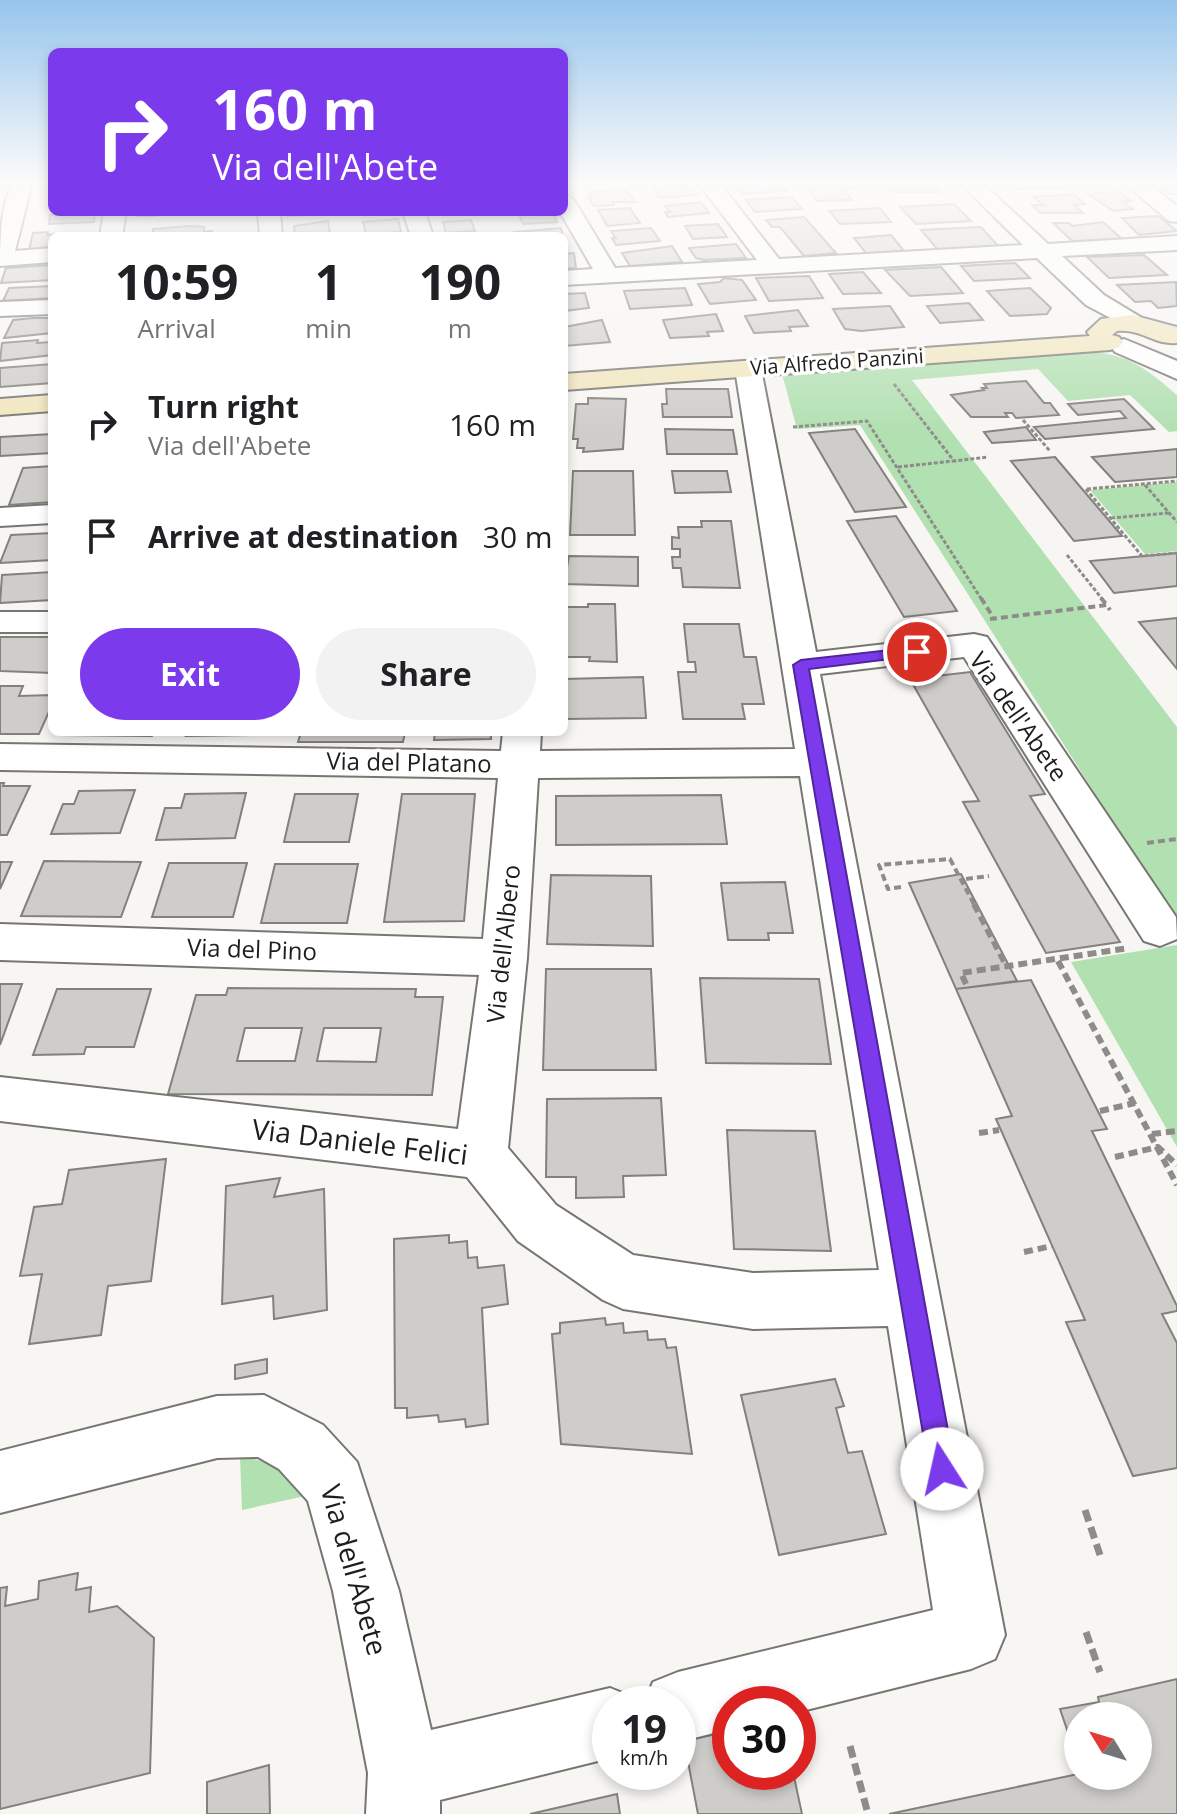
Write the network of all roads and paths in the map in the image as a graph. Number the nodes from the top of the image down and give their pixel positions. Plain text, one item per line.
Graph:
1 (602, 266) edge
2 (773, 266) joint
3 (779, 266) edge
4 (1058, 266) edge
5 (608, 276) junction
6 (568, 278) edge
7 (48, 307) edge
8 (0, 309) edge
9 (1141, 334) edge
10 (568, 368) edge
11 (748, 369) junction
12 (1176, 370) edge
13 (889, 378) dead end
14 (568, 382) edge
15 (48, 403) edge
16 (0, 407) edge
17 (48, 418) edge
18 (1023, 420) dead end
19 (0, 422) edge
20 (793, 427) dead end
21 (1050, 451) dead end
22 (988, 457) dead end
23 (954, 461) junction
24 (898, 467) junction
25 (1177, 481) edge
26 (1144, 484) junction
27 (1177, 509) edge
28 (1168, 511) junction
29 (48, 514) edge
30 (0, 517) edge
31 (1110, 518) junction
32 (1177, 522) edge
33 (1134, 547) junction
34 (1122, 548) dead end
35 (1177, 553) edge
36 (1067, 555) dead end
37 (993, 618) junction
38 (982, 620) dead end
39 (0, 622) edge
40 (48, 622) edge
41 (801, 665) junction
42 (521, 748) edge
43 (0, 757) edge
44 (818, 762) junction
45 (989, 876) dead end
46 (966, 879) dead end
47 (901, 887) dead end
48 (1146, 938) joint
49 (0, 942) edge
50 (504, 958) junction
51 (1058, 961) junction
52 (1007, 967) junction
53 (966, 984) dead end
54 (0, 1099) edge
55 (1135, 1103) junction
56 (1100, 1111) dead end
57 (999, 1130) dead end
58 (1177, 1131) edge
59 (979, 1133) dead end
60 (1152, 1134) junction
61 (1158, 1147) junction
62 (481, 1155) junction
63 (1115, 1157) dead end
64 (1177, 1165) edge
65 (1177, 1185) edge
66 (1052, 1246) dead end
67 (1024, 1252) dead end
68 (912, 1297) junction
69 (0, 1482) edge
70 (1085, 1510) dead end
71 (1100, 1555) dead end
72 (1086, 1632) dead end
73 (1100, 1672) dead end
74 (696, 1703) edge
75 (592, 1729) edge
76 (850, 1746) dead end
77 (404, 1794) edge
78 (868, 1814) edge

1 - 5 street
2 - 3 street
2 - 5 street
4 - 9 street
5 - 6 street
7 - 8 street
9 - 10 main road, Via Alfredo Panzini
9 - 11 main road, Via Alfredo Panzini
9 - 12 street
9 - 12 street
11 - 14 main road, Via Alfredo Panzini
11 - 41 street
13 - 23 path
15 - 16 main road
17 - 19 main road
18 - 21 path
20 - 24 path
22 - 23 path
23 - 24 path
24 - 37 path
25 - 26 path
26 - 28 path
26 - 31 path
27 - 28 path
28 - 31 path
28 - 32 path
29 - 30 street
31 - 33 path
33 - 34 path
33 - 35 path
36 - 37 path
37 - 38 path
39 - 40 street
41 - 44 street
41 - 48 street, Via dell'Abete
42 - 43 street, Via del Platano
42 - 44 street, Via del Platano
42 - 50 street, Via dell'Albero
44 - 68 street
45 - 46 path
47 - 52 path
48 - 51 path
49 - 50 street, Via del Pino
50 - 62 street, Via dell'Albero
51 - 52 path
51 - 55 path
52 - 53 path
54 - 62 street, Via Daniele Felici
55 - 56 path
55 - 60 path
57 - 59 path
58 - 60 path
60 - 61 path
61 - 63 path
61 - 64 path
61 - 65 path
62 - 68 street, Via Daniele Felici
66 - 67 path
68 - 74 street
69 - 77 street, Via dell'Abete
70 - 71 path
72 - 73 path
75 - 77 street, Via dell'Abete
76 - 78 path

